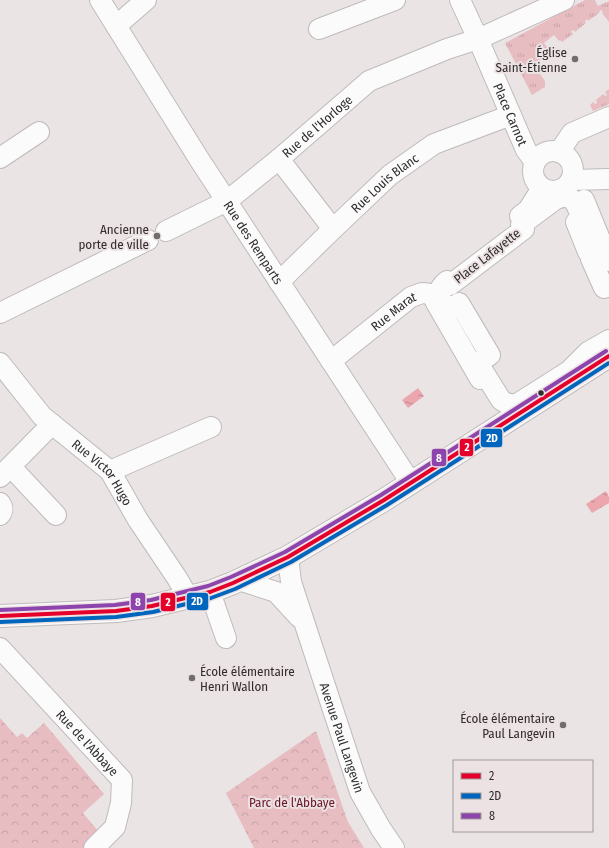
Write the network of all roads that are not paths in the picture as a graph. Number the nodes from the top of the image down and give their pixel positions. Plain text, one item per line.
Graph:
1 (100, 0) edge
2 (146, 0) edge
3 (395, 0) edge
4 (460, 0) edge
5 (564, 0) edge
6 (116, 26) junction
7 (319, 29) dead end
8 (478, 39) junction
9 (511, 115) junction
10 (609, 117) edge
11 (39, 132) dead end
12 (559, 152) junction
13 (0, 158) edge
14 (280, 159) junction
15 (535, 162) junction
16 (609, 179) edge
17 (570, 182) junction
18 (542, 188) junction
19 (227, 201) junction
20 (333, 229) junction
21 (166, 231) dead end
22 (148, 240) dead end
23 (609, 261) edge
24 (279, 282) junction
25 (609, 286) edge
26 (432, 294) junction
27 (609, 296) edge
28 (609, 299) edge
29 (0, 313) edge
30 (609, 340) edge
31 (609, 356) edge
32 (332, 361) junction
33 (0, 363) edge
34 (507, 422) junction
35 (52, 424) junction
36 (211, 427) dead end
37 (110, 471) junction
38 (5, 472) edge
39 (411, 483) junction
40 (0, 503) edge
41 (0, 515) edge
42 (56, 515) dead end
43 (288, 557) junction
44 (239, 580) junction
45 (210, 592) junction
46 (188, 597) junction
47 (0, 616) edge
48 (304, 621) junction
49 (226, 638) dead end
50 (0, 648) edge
51 (94, 848) edge
52 (394, 848) edge

1 - 6 street, Rue des Remparts
2 - 6 street
3 - 7 street
4 - 8 street, Place Carnot
5 - 8 street, Rue de l'Horloge
6 - 19 street, Rue des Remparts
8 - 9 street, Place Carnot
8 - 14 street, Rue de l'Horloge
9 - 15 street, Place Carnot
9 - 20 street, Rue Louis Blanc
10 - 12 street
11 - 13 street
12 - 15 street
12 - 17 street
14 - 19 street, Rue de l'Horloge
14 - 20 street
15 - 18 street
16 - 17 street
17 - 18 street
17 - 23 street
18 - 26 street, Rue Marat
19 - 21 street, Rue de l'Horloge
19 - 24 street, Rue des Remparts
20 - 24 street, Rue Louis Blanc
22 - 29 street
24 - 32 street, Rue des Remparts
25 - 30 street, Place Lafayette
26 - 32 street, Rue Marat
26 - 34 street
27 - 28 street
31 - 34 main road
32 - 39 street, Rue des Remparts
33 - 35 street, Rue Victor Hugo
34 - 39 main road
35 - 37 street, Rue Victor Hugo
35 - 38 street
36 - 37 street
37 - 46 street, Rue Victor Hugo
38 - 42 street
39 - 43 main road
40 - 41 street
43 - 44 main road
43 - 48 street, Avenue Paul Langevin
44 - 45 main road
44 - 48 street, Avenue Paul Langevin
45 - 46 main road
45 - 49 street
46 - 47 main road
48 - 52 street, Avenue Paul Langevin
50 - 51 street, Rue de l'Abbaye

